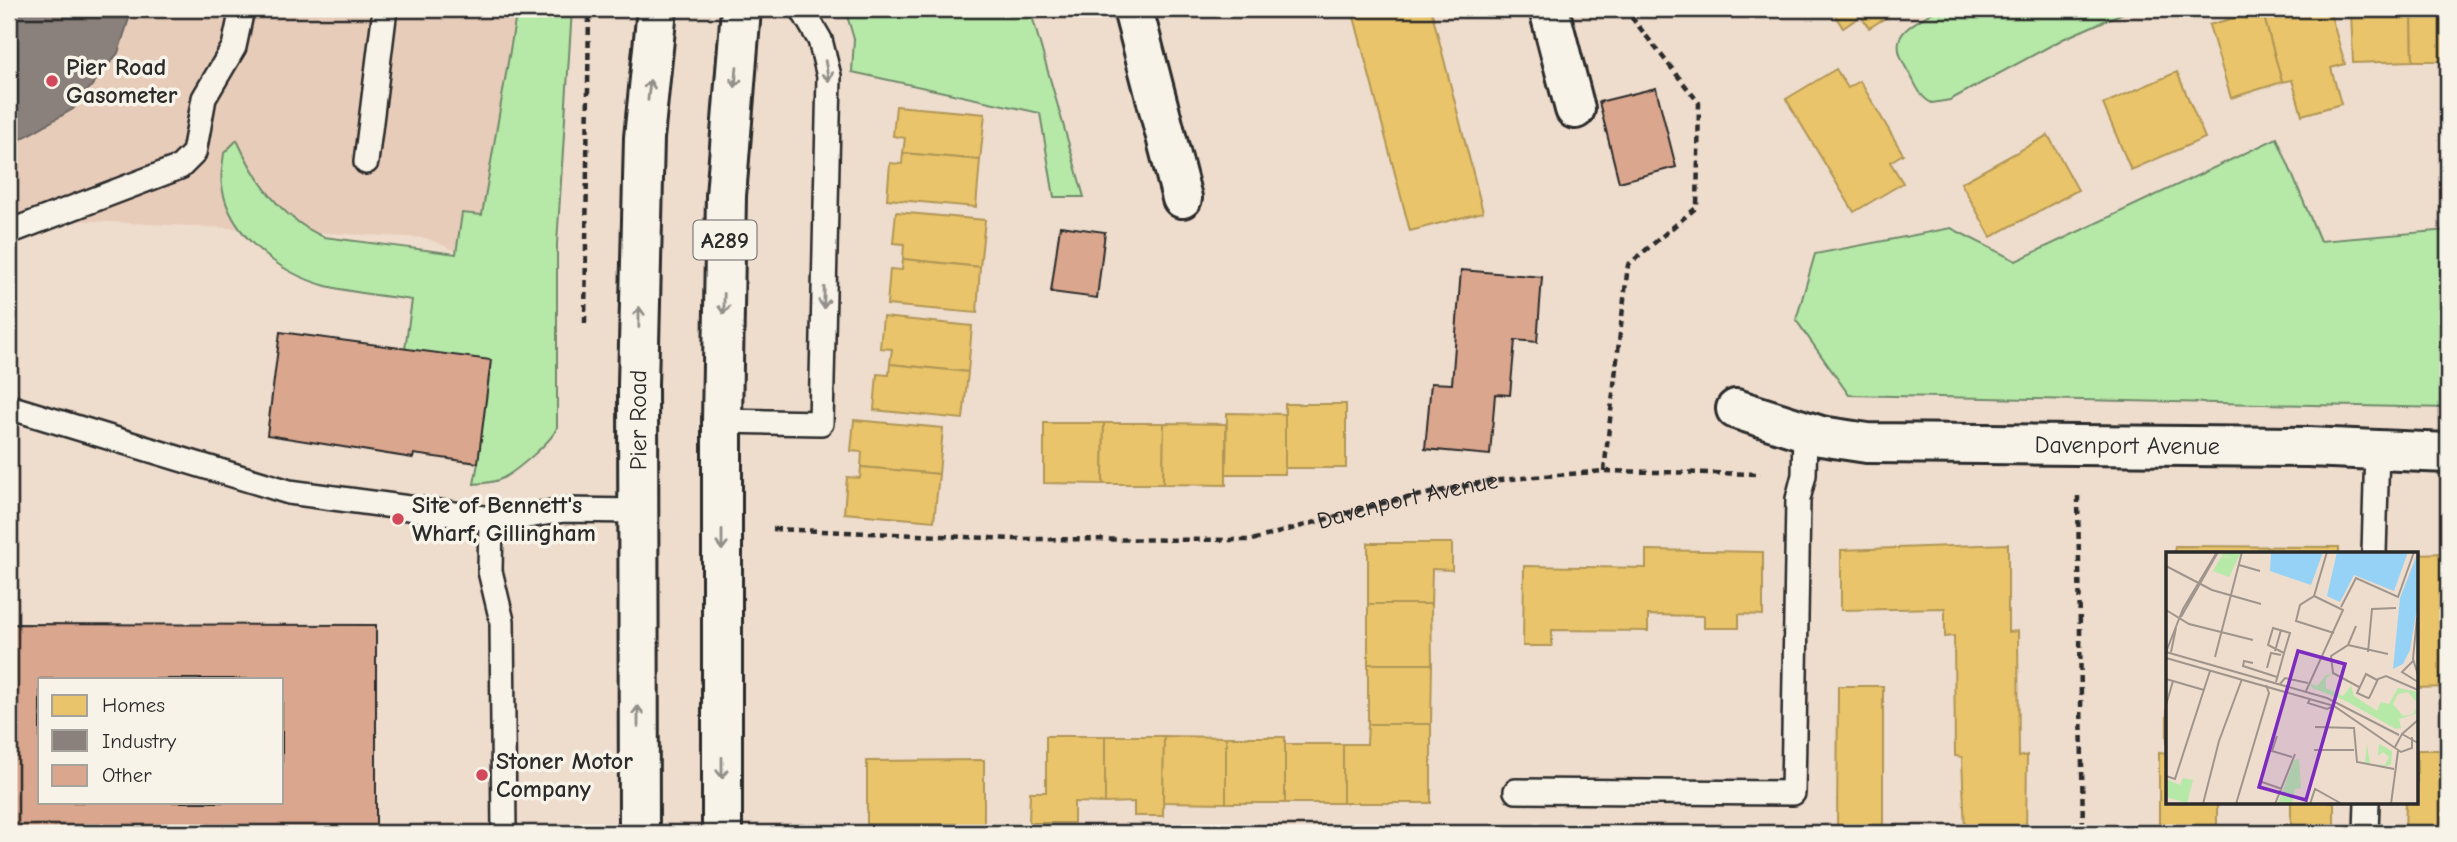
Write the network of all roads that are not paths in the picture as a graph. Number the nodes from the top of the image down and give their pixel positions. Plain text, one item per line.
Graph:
1 (242, 9) edge
2 (385, 9) edge
3 (657, 9) edge
4 (741, 9) edge
5 (802, 9) edge
6 (1133, 9) edge
7 (1549, 9) edge
8 (1575, 110) dead end
9 (366, 162) dead end
10 (1182, 198) dead end
11 (9, 232) edge
12 (9, 407) edge
13 (1736, 409) dead end
14 (722, 421) junction
15 (1805, 432) junction
16 (2378, 449) junction
17 (2448, 453) edge
18 (637, 511) junction
19 (491, 519) junction
20 (2374, 552) edge
21 (1517, 791) dead end
22 (2367, 804) edge
23 (504, 833) edge
24 (639, 833) edge
25 (722, 833) edge
26 (2366, 833) edge

1 - 11 lane
2 - 9 lane
18 -> 3 main road, Pier Road
4 -> 14 main road, A289
5 -> 14 lane
6 - 10 main road
7 - 8 main road
12 - 19 lane
13 - 15 main road, Davenport Avenue
14 -> 25 main road, A289
15 - 16 main road, Davenport Avenue
15 - 21 lane
16 - 17 main road, Davenport Avenue
16 - 20 lane
18 - 19 lane
24 -> 18 main road, Pier Road
19 - 23 lane
22 - 26 lane

